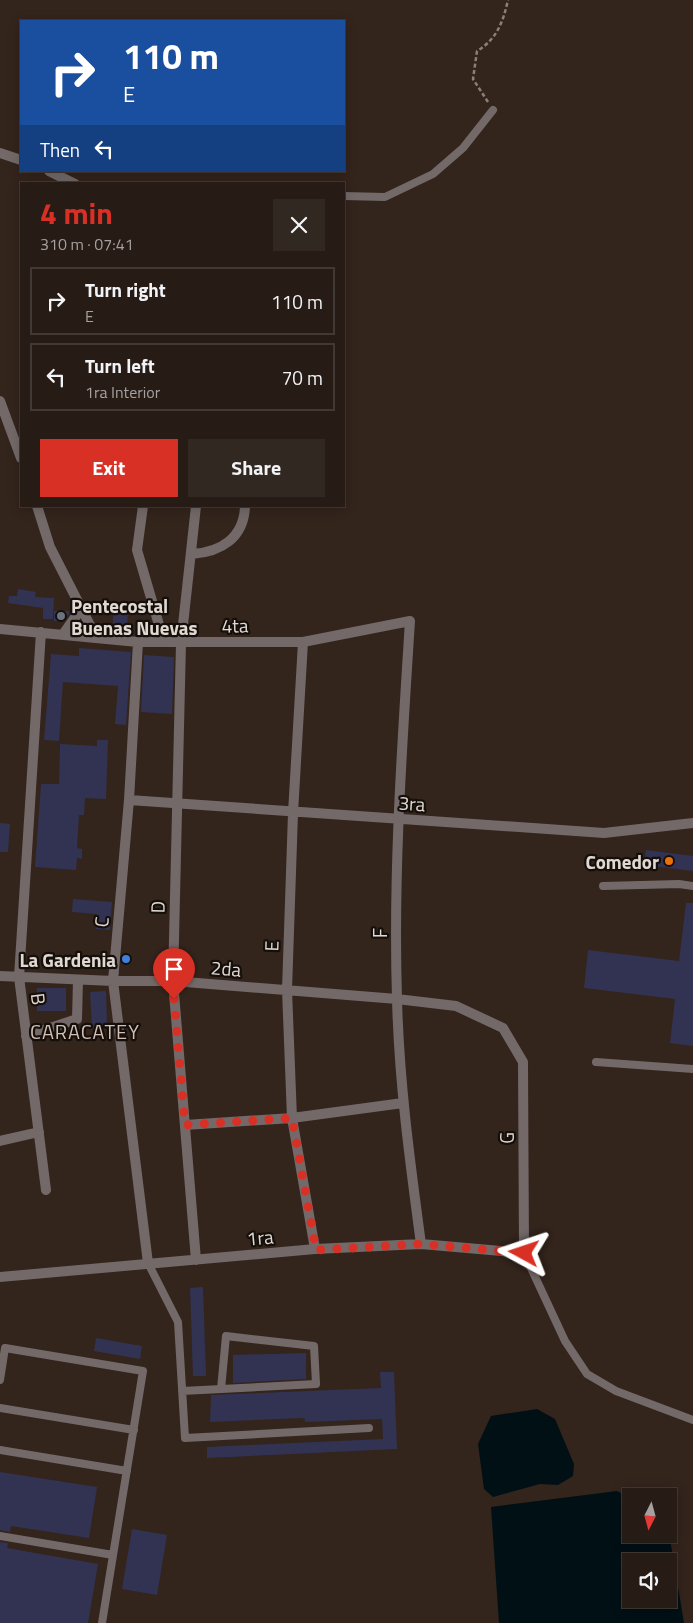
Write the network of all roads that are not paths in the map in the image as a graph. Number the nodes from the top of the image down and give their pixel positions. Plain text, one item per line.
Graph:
1 (493, 110) road end
2 (0, 153) edge
3 (20, 160) edge
4 (51, 172) edge
5 (71, 182) edge
6 (345, 196) edge
7 (0, 401) edge
8 (20, 455) edge
9 (37, 507) edge
10 (143, 507) edge
11 (196, 507) edge
12 (245, 507) edge
13 (192, 554) junction
14 (79, 606) junction
15 (410, 620) joint
16 (0, 629) edge
17 (41, 632) junction
18 (64, 633) junction
19 (96, 637) junction
20 (138, 642) junction
21 (164, 642) junction
22 (303, 642) junction
23 (181, 643) junction
24 (129, 800) junction
25 (177, 805) junction
26 (293, 813) junction
27 (397, 820) junction
28 (693, 823) edge
29 (603, 886) dead end
30 (693, 886) edge
31 (0, 976) edge
32 (19, 977) junction
33 (78, 980) junction
34 (113, 981) junction
35 (173, 981) junction
36 (287, 990) junction
37 (397, 999) junction
38 (503, 1028) joint
39 (26, 1036) junction
40 (596, 1062) dead end
41 (693, 1069) edge
42 (402, 1103) junction
43 (292, 1118) junction
44 (185, 1125) junction
45 (39, 1132) junction
46 (0, 1140) edge
47 (46, 1190) dead end
48 (421, 1244) junction
49 (316, 1250) junction
50 (524, 1253) junction
51 (196, 1260) junction
52 (148, 1263) junction
53 (0, 1277) edge
54 (0, 1380) edge
55 (221, 1388) junction
56 (182, 1390) junction
57 (0, 1408) edge
58 (693, 1420) edge
59 (369, 1428) dead end
60 (134, 1430) junction
61 (0, 1450) edge
62 (127, 1471) junction
63 (0, 1536) edge
64 (113, 1555) junction
65 (102, 1623) edge

1 - 6 lane
2 - 3 street
4 - 5 street
7 - 8 street
9 - 14 street
10 - 21 street
11 - 13 street, D
12 - 13 street
13 - 23 street, D
14 - 18 street
14 - 19 street
15 - 22 street, 4ta
15 - 27 street, F
16 - 17 street, 4ta
17 - 18 street, 4ta
17 - 32 street, B
18 - 19 street, 4ta
19 - 20 street, 4ta
20 - 21 street, 4ta
20 - 24 street, C
21 - 23 street, 4ta
22 - 23 street, 4ta
22 - 26 street, E
23 - 25 street, D
24 - 25 street, 3ra
24 - 34 street, C
25 - 26 street, 3ra
25 - 35 street, D
26 - 27 street, 3ra
26 - 36 street, E
27 - 28 street, 3ra
27 - 37 street, F
29 - 30 lane
31 - 32 street, 2da
32 - 33 street, 2da
32 - 39 street, B
33 - 34 street, 2da
33 - 39 street
34 - 35 street, 2da
34 - 52 street, C
35 - 36 street, 2da
35 - 44 street, D
36 - 37 street, 2da
36 - 43 street, E
37 - 38 street, 2da
37 - 42 street, F
38 - 50 street, G
39 - 45 street, B
40 - 41 lane
42 - 43 street
42 - 48 street, F
43 - 44 street
43 - 49 street, E
44 - 51 street, D
45 - 46 street
45 - 47 street, B
48 - 49 street, 1ra
48 - 50 street, 1ra
49 - 51 street, 1ra
50 - 58 lane
51 - 52 street, 1ra
52 - 53 street, 1ra
52 - 56 lane
54 - 60 lane
55 - 55 lane
55 - 56 lane
56 - 59 lane
57 - 60 lane
60 - 62 lane
61 - 62 lane
62 - 64 lane
63 - 64 lane
64 - 65 lane

